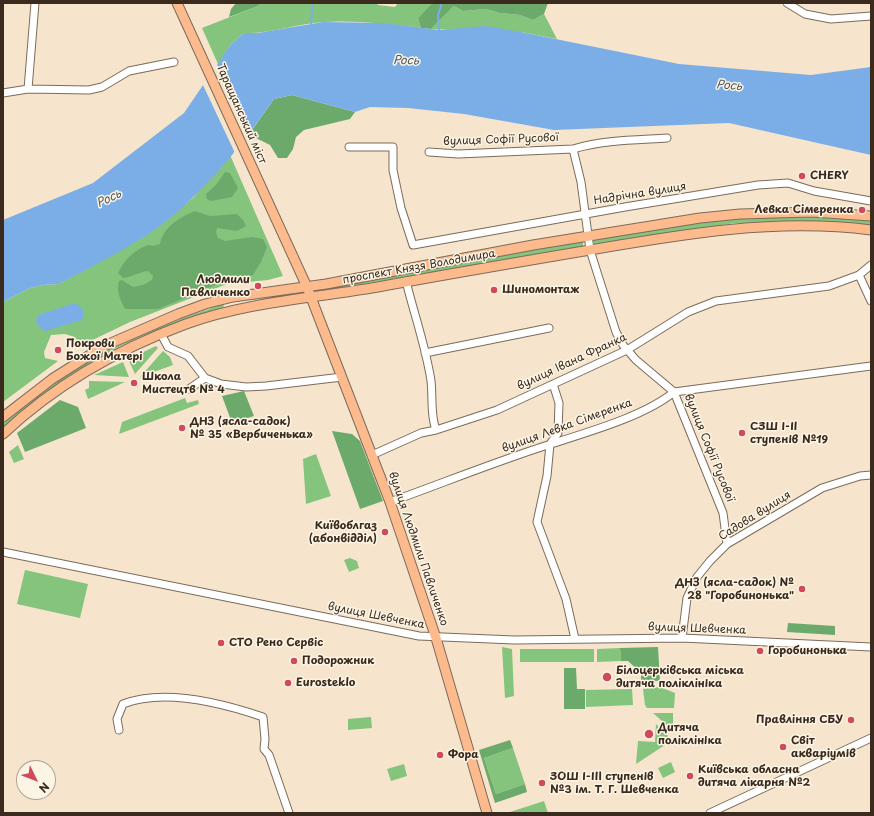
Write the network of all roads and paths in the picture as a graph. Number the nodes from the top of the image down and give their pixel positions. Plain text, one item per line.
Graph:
1 (35, 3) edge
2 (177, 3) edge
3 (787, 3) edge
4 (871, 16) edge
5 (174, 62) dead end
6 (28, 89) junction
7 (3, 93) edge
8 (667, 138) dead end
9 (349, 147) dead end
10 (573, 149) junction
11 (429, 152) dead end
12 (871, 201) edge
13 (586, 214) junction
14 (871, 216) edge
15 (871, 230) edge
16 (588, 237) junction
17 (590, 250) junction
18 (871, 266) edge
19 (859, 275) junction
20 (406, 281) junction
21 (307, 287) junction
22 (311, 298) junction
23 (871, 301) edge
24 (549, 328) dead end
25 (162, 334) junction
26 (627, 350) junction
27 (425, 353) junction
28 (871, 366) edge
29 (342, 377) junction
30 (205, 378) junction
31 (553, 384) junction
32 (190, 389) dead end
33 (674, 392) junction
34 (3, 417) edge
35 (436, 430) junction
36 (3, 434) edge
37 (550, 444) junction
38 (372, 455) junction
39 (871, 475) edge
40 (390, 502) junction
41 (727, 544) junction
42 (3, 552) edge
43 (436, 638) junction
44 (682, 638) junction
45 (575, 639) junction
46 (871, 647) edge
47 (119, 730) dead end
48 (871, 738) edge
49 (289, 813) edge
50 (487, 813) edge
51 (710, 813) edge

1 - 6 street
2 - 21 main road, Таращанський міст
3 - 4 street
5 - 6 street
6 - 7 street
8 - 10 street, вулиця Софії Русової
9 - 13 street, Надрічна вулиця
10 - 11 street, вулиця Софії Русової
10 - 13 street, вулиця Софії Русової
12 - 13 street, Надрічна вулиця
13 - 16 street, вулиця Софії Русової
14 - 16 main road, проспект Князя Володимира
15 - 17 main road, проспект Князя Володимира
16 - 17 street, вулиця Софії Русової
16 - 21 main road, проспект Князя Володимира
17 - 20 main road, проспект Князя Володимира
17 - 26 street, вулиця Софії Русової
18 - 19 street, вулиця Івана Франка
19 - 23 street
19 - 26 street, вулиця Івана Франка
20 - 22 main road, проспект Князя Володимира
20 - 27 street
21 - 22 main road, вулиця Людмили Павличенко
21 - 34 main road, проспект Князя Володимира
22 - 25 main road, проспект Князя Володимира
22 - 29 main road, вулиця Людмили Павличенко
24 - 27 street
25 - 30 street
25 - 36 main road, проспект Князя Володимира
26 - 31 street, вулиця Івана Франка
26 - 33 street, вулиця Софії Русової
27 - 35 street
28 - 33 street, вулиця Левка Сімеренка
29 - 30 street
29 - 38 main road, вулиця Людмили Павличенко
30 - 32 street
31 - 35 street, вулиця Івана Франка
31 - 37 street
33 - 37 street, вулиця Левка Сімеренка
33 - 41 street, вулиця Софії Русової
35 - 38 street, вулиця Івана Франка
37 - 40 street, вулиця Левка Сімеренка
37 - 45 street
38 - 40 main road, вулиця Людмили Павличенко
39 - 41 street, Садова вулиця
40 - 43 main road, вулиця Людмили Павличенко
41 - 44 street, Садова вулиця
42 - 43 street, вулиця Шевченка
43 - 45 street, вулиця Шевченка
43 - 50 main road, вулиця Людмили Павличенко
44 - 45 street, вулиця Шевченка
44 - 46 street, вулиця Шевченка
47 - 49 street
48 - 51 street

